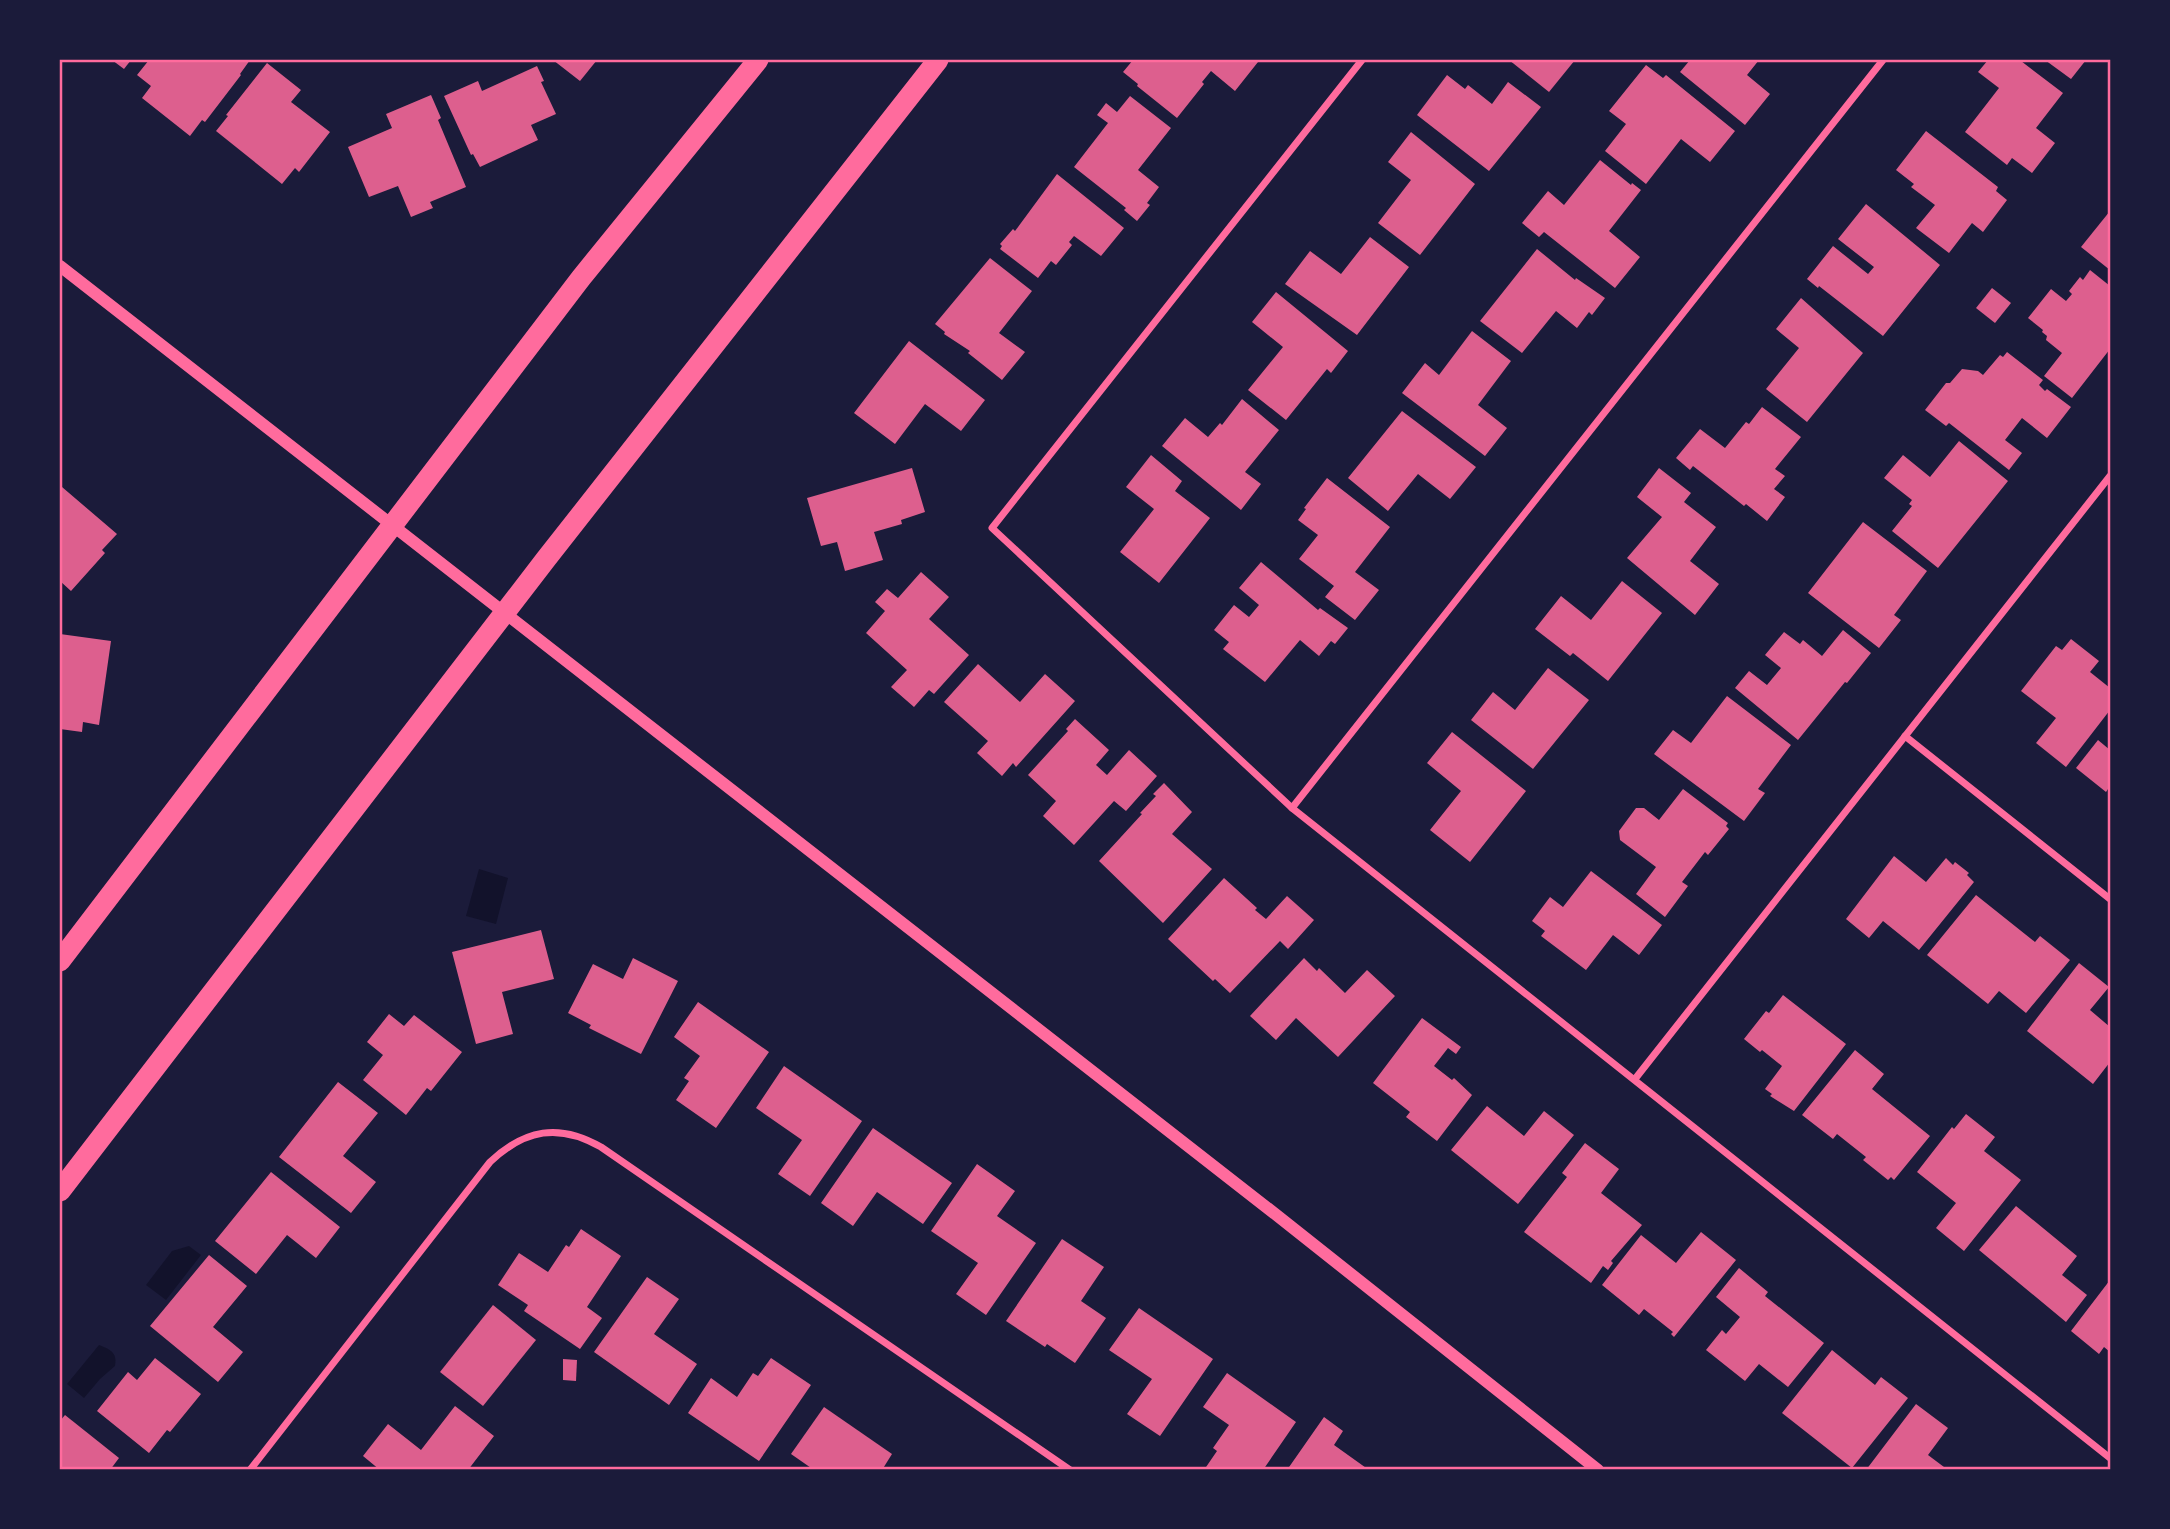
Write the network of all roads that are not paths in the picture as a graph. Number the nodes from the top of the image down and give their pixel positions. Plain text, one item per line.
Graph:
1 (758, 60) edge
2 (938, 60) edge
3 (1362, 60) edge
4 (1883, 60) edge
5 (60, 266) edge
6 (2110, 476) edge
7 (1905, 736) junction
8 (1292, 808) junction
9 (2110, 899) edge
10 (60, 961) edge
11 (1635, 1079) junction
12 (60, 1191) edge
13 (2110, 1458) edge
14 (250, 1469) edge
15 (1070, 1469) edge
16 (1598, 1469) edge

1 - 10 highway
2 - 12 highway
3 - 8 street
4 - 8 street
5 - 16 street
6 - 7 street
7 - 9 street
7 - 11 street
8 - 11 street
11 - 13 street
14 - 15 street

